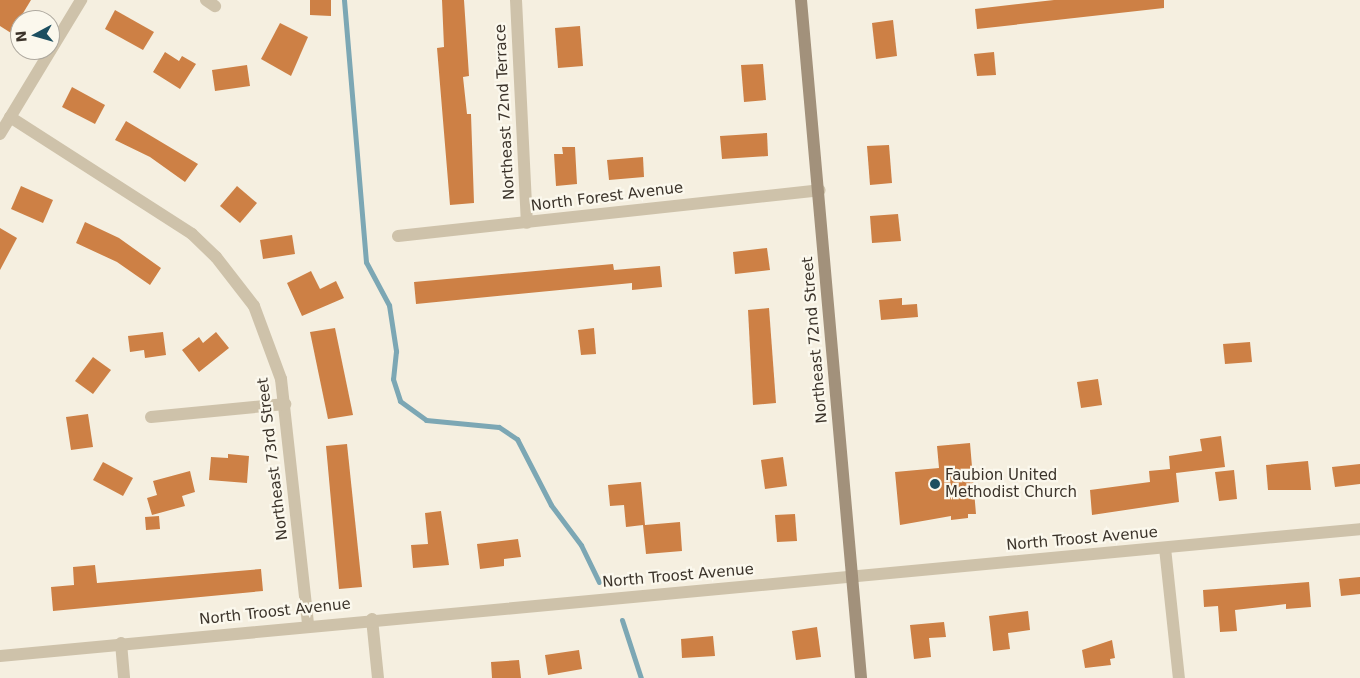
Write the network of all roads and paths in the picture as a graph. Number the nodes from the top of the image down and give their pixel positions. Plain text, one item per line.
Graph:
1 (81, 0) edge
2 (516, 0) edge
3 (801, 0) edge
4 (10, 117) junction
5 (0, 134) edge
6 (819, 190) junction
7 (527, 223) junction
8 (398, 236) dead end
9 (285, 404) junction
10 (151, 417) dead end
11 (1360, 529) edge
12 (1165, 548) junction
13 (851, 575) junction
14 (372, 619) junction
15 (308, 624) junction
16 (121, 643) junction
17 (0, 656) edge
18 (124, 678) edge
19 (378, 678) edge
20 (861, 678) edge
21 (1179, 678) edge

1 - 4 street
2 - 7 street, Northeast 72nd Terrace
3 - 6 main road, Northeast 72nd Street
4 - 5 street
4 - 9 street, Northeast 73rd Street
6 - 7 street, North Forest Avenue
6 - 13 main road, Northeast 72nd Street
7 - 8 street, North Forest Avenue
9 - 10 street
9 - 15 street, Northeast 73rd Street
11 - 12 street, North Troost Avenue
12 - 13 street, North Troost Avenue
12 - 21 street
13 - 14 street, North Troost Avenue
13 - 20 main road, Northeast 72nd Street
14 - 15 street, North Troost Avenue
14 - 19 street
15 - 16 street, North Troost Avenue
16 - 17 street, North Troost Avenue
16 - 18 street

